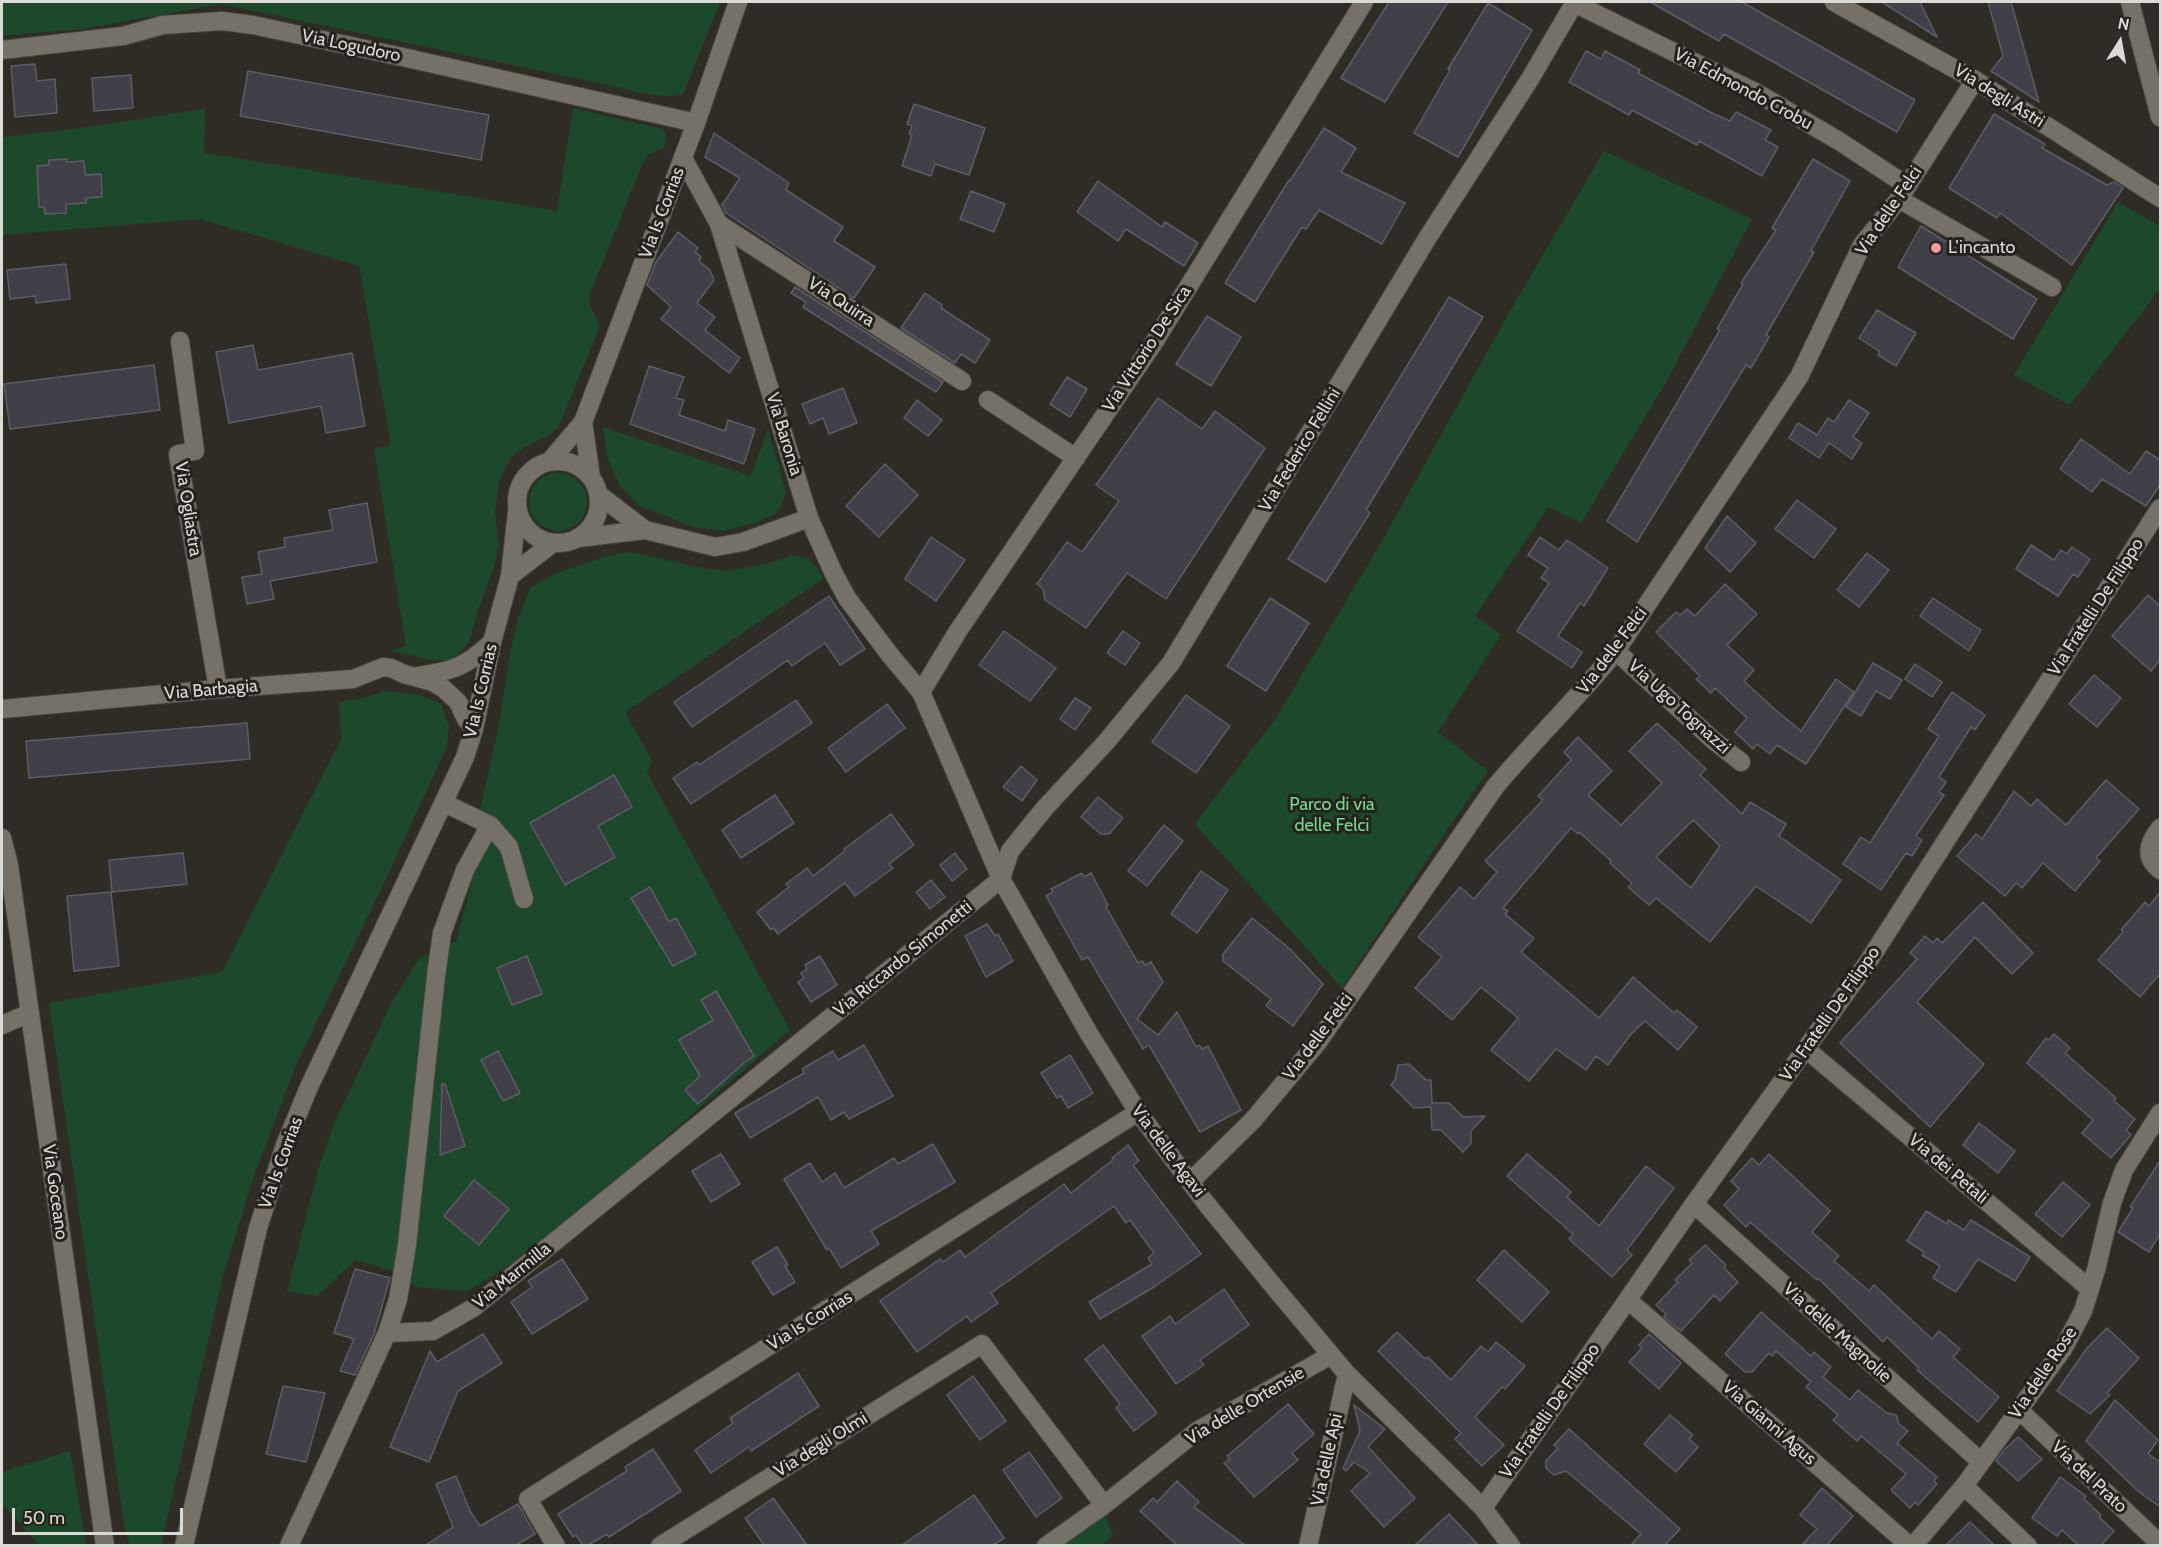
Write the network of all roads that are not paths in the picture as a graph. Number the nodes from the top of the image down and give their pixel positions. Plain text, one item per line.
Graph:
1 (738, 2) edge
2 (1364, 2) edge
3 (1574, 2) edge
4 (1834, 2) edge
5 (2130, 2) edge
6 (2, 50) edge
7 (1975, 80) junction
8 (2160, 117) edge
9 (696, 123) junction
10 (683, 158) junction
11 (1903, 192) junction
12 (2160, 198) edge
13 (719, 224) junction
14 (2052, 287) dead end
15 (180, 341) dead end
16 (962, 381) dead end
17 (988, 400) dead end
18 (583, 422) junction
19 (1076, 458) junction
20 (549, 462) junction
21 (594, 485) junction
22 (2160, 508) edge
23 (518, 512) junction
24 (809, 518) junction
25 (645, 530) junction
26 (578, 538) junction
27 (553, 543) junction
28 (510, 576) junction
29 (492, 642) junction
30 (1616, 651) junction
31 (416, 677) junction
32 (218, 689) junction
33 (921, 692) junction
34 (2, 710) edge
35 (474, 729) junction
36 (1741, 762) dead end
37 (444, 803) junction
38 (490, 825) junction
39 (2160, 828) edge
40 (2, 838) edge
41 (2160, 870) edge
42 (1002, 879) junction
43 (524, 899) dead end
44 (30, 1013) junction
45 (2, 1025) edge
46 (804, 1039) joint
47 (1806, 1049) junction
48 (1138, 1112) junction
49 (2160, 1113) edge
50 (1190, 1182) junction
51 (1694, 1204) junction
52 (2090, 1289) junction
53 (1628, 1300) junction
54 (387, 1333) junction
55 (1331, 1355) junction
56 (1347, 1374) junction
57 (2018, 1410) junction
58 (1980, 1461) junction
59 (1964, 1486) junction
60 (1104, 1505) junction
61 (1483, 1508) junction
62 (2160, 1544) edge
63 (105, 1545) edge
64 (184, 1545) edge
65 (289, 1545) edge
66 (556, 1545) edge
67 (660, 1545) edge
68 (1046, 1545) edge
69 (1308, 1545) edge
70 (1511, 1545) edge
71 (1912, 1545) edge
72 (2028, 1545) edge

1 - 9 street, Via Is Corrias
2 - 19 street, Via Vittorio De Sica
3 - 11 street, Via Edmondo Crobu
3 - 42 street, Via Federico Fellini
4 - 7 street, Via degli Astri
5 - 8 street
6 - 9 street, Via Logudoro
7 - 11 street, Via delle Felci
7 - 12 street, Via degli Astri
9 - 10 street, Via Is Corrias
10 - 13 street, Via Baronia
10 - 18 street, Via Is Corrias
11 - 14 street, Via Edmondo Crobu
11 - 30 street, Via delle Felci
13 - 16 street, Via Quirra
13 - 24 street, Via Baronia
15 - 32 street, Via Ogliastra
17 - 19 street
18 - 20 street, Via Is Corrias
18 - 21 street, Via Is Corrias
19 - 33 street, Via Vittorio De Sica
20 - 21 street
20 - 23 street
21 - 25 street
21 - 26 street
22 - 47 street, Via Fratelli De Filippo
23 - 27 street
23 - 28 street, Via Is Corrias
24 - 25 street
24 - 33 street, Via Baronia
25 - 26 street
26 - 27 street
27 - 28 street
28 - 29 street, Via Is Corrias
29 - 31 street
29 - 35 street, Via Is Corrias
30 - 36 street, Via Ugo Tognazzi
30 - 50 street, Via delle Felci
31 - 32 street, Via Barbagia
31 - 35 street, Via Barbagia
32 - 34 street, Via Barbagia
33 - 42 street, Via delle Agavi
35 - 37 street, Via Is Corrias
37 - 38 street
37 - 64 street, Via Is Corrias
38 - 43 street
38 - 54 street
39 - 41 street
40 - 44 street, Via Goceano
42 - 46 street, Via Riccardo Simonetti
42 - 48 street, Via delle Agavi
44 - 45 street
44 - 63 street, Via Goceano
46 - 54 street, Via Marmilla
47 - 51 street, Via Fratelli De Filippo
47 - 52 street, Via dei Petali
48 - 50 street, Via delle Agavi
48 - 66 street, Via Is Corrias
49 - 52 street, Via delle Rose
50 - 55 street, Via delle Agavi
51 - 53 street, Via Fratelli De Filippo
51 - 58 street, Via delle Magnolie
52 - 57 street, Via delle Rose
53 - 61 street, Via Fratelli De Filippo
53 - 71 street, Via Gianni Agus
54 - 65 street
55 - 56 street, Via delle Agavi
55 - 60 street, Via delle Ortensie
56 - 61 street, Via delle Agavi
56 - 69 street, Via delle Api
57 - 58 street, Via delle Rose
57 - 62 street, Via del Prato
58 - 59 street, Via delle Rose
59 - 71 street, Via delle Rose
59 - 72 street
60 - 67 street, Via degli Olmi
60 - 68 street, Via delle Ortensie
61 - 70 street, Via delle Agavi

